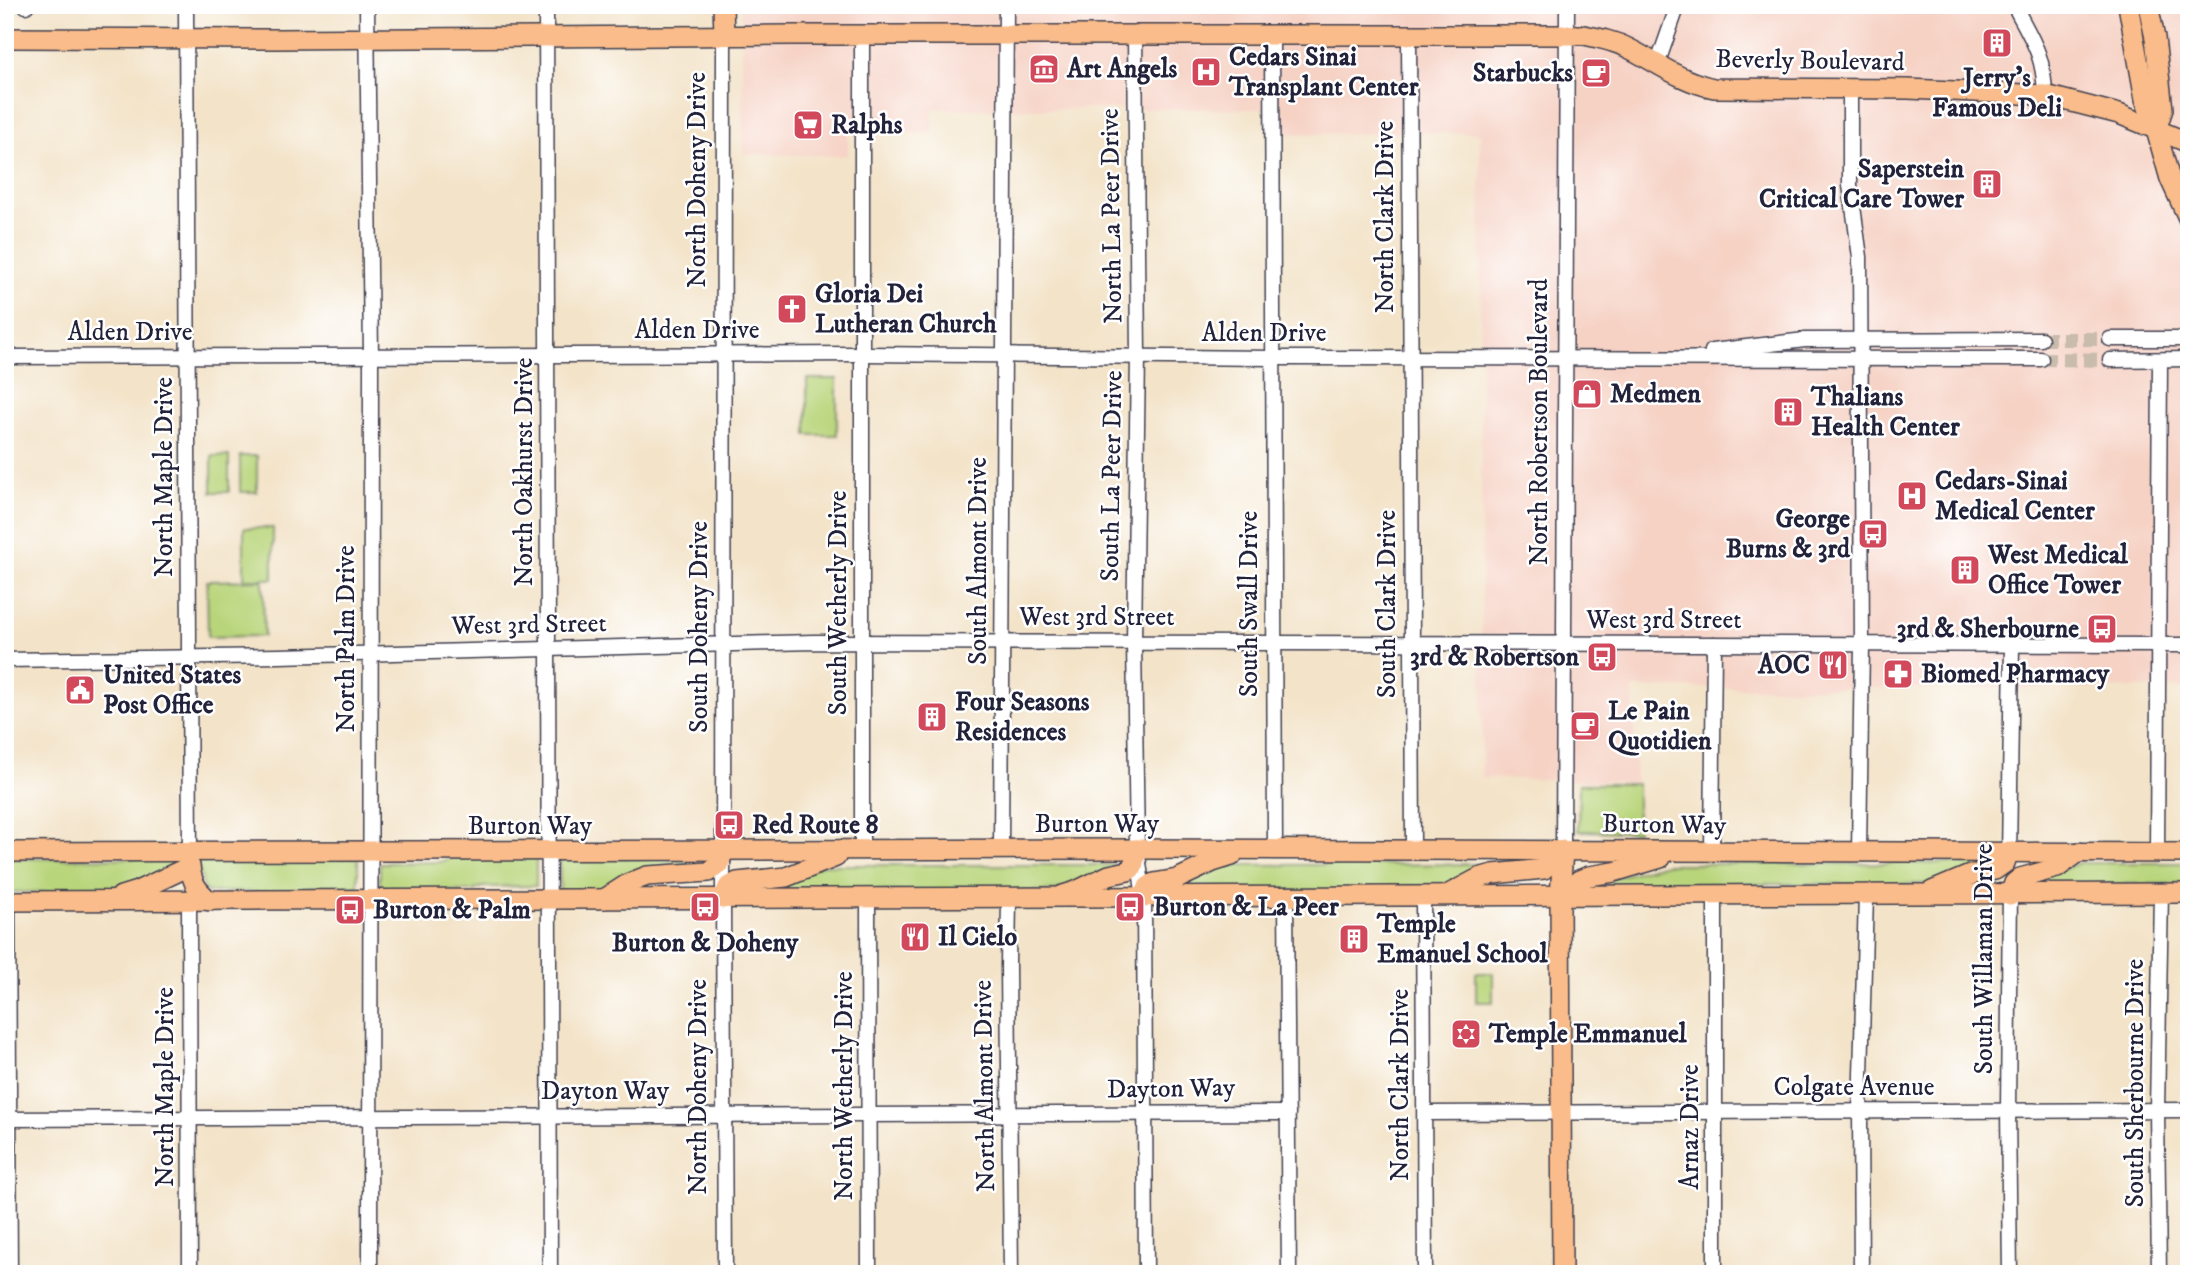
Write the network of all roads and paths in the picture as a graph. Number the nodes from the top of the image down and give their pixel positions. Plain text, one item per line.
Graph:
1 (186, 5) edge
2 (367, 5) edge
3 (546, 5) edge
4 (723, 5) edge
5 (1006, 5) edge
6 (1567, 5) edge
7 (1678, 5) edge
8 (2014, 5) edge
9 (2128, 5) edge
10 (2148, 5) edge
11 (1135, 34) junction
12 (1409, 34) junction
13 (724, 35) junction
14 (862, 35) junction
15 (1005, 35) junction
16 (1272, 35) junction
17 (1567, 35) junction
18 (5, 38) edge
19 (368, 38) junction
20 (547, 38) junction
21 (186, 39) junction
22 (1657, 65) junction
23 (1850, 89) junction
24 (2045, 95) junction
25 (2157, 130) junction
26 (2189, 143) edge
27 (2186, 204) edge
28 (1861, 339) junction
29 (1990, 339) junction
30 (2041, 339) tunnel mouth
31 (2110, 339) tunnel mouth
32 (2189, 339) edge
33 (548, 355) junction
34 (723, 355) junction
35 (863, 355) junction
36 (1004, 355) junction
37 (189, 356) junction
38 (1138, 356) junction
39 (5, 357) edge
40 (371, 357) junction
41 (1273, 358) junction
42 (1409, 358) junction
43 (1565, 358) junction
44 (1861, 358) junction
45 (1958, 358) junction
46 (1641, 359) junction
47 (2041, 359) tunnel mouth
48 (2189, 359) edge
49 (2110, 360) tunnel mouth
50 (2160, 360) junction
51 (862, 642) junction
52 (1002, 642) junction
53 (1134, 642) junction
54 (1274, 642) junction
55 (723, 643) junction
56 (1411, 644) junction
57 (1714, 644) junction
58 (1563, 645) junction
59 (1861, 645) junction
60 (2012, 645) junction
61 (2159, 645) junction
62 (2189, 645) edge
63 (548, 648) junction
64 (370, 654) junction
65 (188, 657) junction
66 (5, 660) edge
67 (1563, 844) junction
68 (1137, 849) junction
69 (1413, 850) junction
70 (724, 851) junction
71 (858, 851) junction
72 (1001, 851) junction
73 (1250, 851) junction
74 (1275, 851) junction
75 (2009, 851) junction
76 (5, 852) edge
77 (370, 852) junction
78 (549, 852) junction
79 (1678, 852) junction
80 (1712, 852) junction
81 (2078, 852) junction
82 (1859, 853) junction
83 (2157, 853) junction
84 (2189, 853) edge
85 (190, 859) junction
86 (2161, 893) junction
87 (2189, 893) edge
88 (1866, 895) junction
89 (1918, 895) junction
90 (2010, 895) junction
91 (1715, 896) junction
92 (1286, 897) junction
93 (1433, 897) junction
94 (1560, 897) junction
95 (1009, 898) junction
96 (1052, 898) junction
97 (1144, 898) junction
98 (723, 899) junction
99 (868, 899) junction
100 (370, 900) junction
101 (549, 900) junction
102 (603, 900) junction
103 (7, 901) edge
104 (100, 901) junction
105 (189, 901) junction
106 (210, 901) junction
107 (2157, 1110) junction
108 (2189, 1110) edge
109 (1860, 1111) junction
110 (2008, 1111) junction
111 (1562, 1112) junction
112 (1714, 1112) junction
113 (1288, 1113) junction
114 (1425, 1113) junction
115 (869, 1114) junction
116 (1146, 1114) junction
117 (550, 1115) junction
118 (725, 1115) junction
119 (1010, 1115) junction
120 (369, 1116) junction
121 (190, 1118) junction
122 (7, 1119) edge
123 (10, 1274) edge
124 (190, 1274) edge
125 (370, 1274) edge
126 (550, 1274) edge
127 (725, 1274) edge
128 (869, 1274) edge
129 (1011, 1274) edge
130 (1146, 1274) edge
131 (1289, 1274) edge
132 (1425, 1274) edge
133 (1562, 1274) edge
134 (1715, 1274) edge
135 (1861, 1274) edge
136 (2010, 1274) edge
137 (2159, 1274) edge

1 - 21 street, North Maple Drive
2 - 19 street, North Palm Drive
3 - 20 street, North Oakhurst Drive
4 - 13 main road, North Doheny Drive
5 - 15 street
6 - 17 street, North Robertson Boulevard
7 - 22 street
8 - 24 street
9 - 25 main road
10 - 25 main road
11 - 15 main road, Beverly Boulevard
11 - 16 main road, Beverly Boulevard
11 - 38 street, North La Peer Drive
12 - 16 main road, Beverly Boulevard
12 - 17 main road, Beverly Boulevard
12 - 42 street, North Clark Drive
13 - 14 main road, Beverly Boulevard
13 - 20 main road, Beverly Boulevard
13 - 34 street, North Doheny Drive
14 - 15 main road, Beverly Boulevard
14 - 35 street
15 - 36 street
16 - 41 street, South Swall Drive
17 - 22 main road, Beverly Boulevard
17 - 43 street, North Robertson Boulevard
18 - 21 main road, Beverly Boulevard
19 - 20 main road, Beverly Boulevard
19 - 21 main road, Beverly Boulevard
19 - 40 street, North Palm Drive
20 - 33 street, North Oakhurst Drive
21 - 37 street, North Maple Drive
22 - 23 main road, Beverly Boulevard
23 - 24 main road, Beverly Boulevard
23 - 28 street
24 - 25 main road, Beverly Boulevard
25 - 26 main road, Beverly Boulevard
25 - 27 main road
28 - 29 street, Alden Drive
28 - 44 street
28 - 46 street, Alden Drive
29 - 30 street, Alden Drive
29 - 45 street
31 - 32 street
33 - 34 street, Alden Drive
33 - 40 street, Alden Drive
33 - 63 street, North Oakhurst Drive
34 - 35 street, Alden Drive
34 - 55 street, South Doheny Drive
35 - 36 street, Alden Drive
35 - 51 street, South Wetherly Drive
36 - 38 street, Alden Drive
36 - 52 street, South Almont Drive
37 - 39 street, Alden Drive
37 - 40 street, Alden Drive
37 - 65 street, North Maple Drive
38 - 41 street, Alden Drive
38 - 53 street, South La Peer Drive
40 - 64 street, North Palm Drive
41 - 42 street, Alden Drive
41 - 54 street, South Swall Drive
42 - 43 street, Alden Drive
42 - 56 street, South Clark Drive
43 - 46 street, Alden Drive
43 - 58 street, North Robertson Boulevard
44 - 45 street, Alden Drive
44 - 46 street, Alden Drive
44 - 59 street
45 - 47 street, Alden Drive
48 - 50 street
49 - 50 street
50 - 61 street
51 - 52 street, West 3rd Street
51 - 55 street, West 3rd Street
51 - 71 street, South Wetherly Drive
52 - 53 street, West 3rd Street
52 - 72 street, South Almont Drive
53 - 54 street, West 3rd Street
53 - 68 street, South La Peer Drive
54 - 56 street, West 3rd Street
54 - 74 street, South Swall Drive
55 - 63 street, West 3rd Street
55 - 70 street, South Doheny Drive
56 - 58 street, West 3rd Street
56 - 69 street, South Clark Drive
57 - 58 street, West 3rd Street
57 - 59 street, West 3rd Street
57 - 80 street
58 - 67 street, North Robertson Boulevard
59 - 60 street, West 3rd Street
59 - 82 street
60 - 61 street, West 3rd Street
60 - 75 street, South Willaman Drive
61 - 62 street, West 3rd Street
61 - 83 street
63 - 64 street, West 3rd Street
63 - 78 street, North Oakhurst Drive
64 - 65 street, West 3rd Street
64 - 77 street, North Palm Drive
65 - 66 street, West 3rd Street
65 - 85 street, North Maple Drive
67 - 69 main road, Burton Way
67 - 79 main road, Burton Way
67 - 93 main road
67 - 94 main road, North Robertson Boulevard
68 - 72 main road, Burton Way
68 - 73 main road, Burton Way
68 - 96 main road
68 - 97 street
69 - 74 main road, Burton Way
70 - 71 main road, Burton Way
70 - 78 main road, Burton Way
70 - 98 street, South Doheny Drive
70 - 102 main road
71 - 72 main road, Burton Way
71 - 98 main road
73 - 74 main road, Burton Way
73 - 97 main road
75 - 81 main road, Burton Way
75 - 82 main road, Burton Way
75 - 89 main road
75 - 90 street, South Willaman Drive
76 - 85 main road, Burton Way
77 - 78 main road, Burton Way
77 - 85 main road, Burton Way
77 - 100 street, North Palm Drive
78 - 101 street, North Oakhurst Drive
79 - 80 main road, Burton Way
79 - 94 main road
80 - 82 main road, Burton Way
81 - 83 main road, Burton Way
81 - 90 main road
83 - 84 main road, Burton Way
85 - 104 main road
85 - 106 main road
86 - 87 main road
86 - 90 main road
86 - 107 street, South Sherbourne Drive
88 - 89 main road
88 - 91 main road
88 - 109 street
89 - 90 main road
90 - 110 street, South Willaman Drive
91 - 94 main road
91 - 112 street, Arnaz Drive
92 - 93 main road
92 - 97 main road
92 - 113 street
93 - 94 main road
93 - 114 street, North Clark Drive
94 - 111 main road, North Robertson Boulevard
95 - 96 main road
95 - 99 main road
95 - 119 street, North Almont Drive
96 - 97 main road
97 - 116 street
98 - 99 main road
98 - 102 main road
98 - 118 street, North Doheny Drive
99 - 115 street, North Wetherly Drive
100 - 101 main road
100 - 106 main road
100 - 120 street, North Palm Drive
101 - 102 main road
101 - 117 street, North Oakhurst Drive
103 - 104 main road
103 - 122 street
104 - 105 main road
105 - 106 main road
105 - 121 street, North Maple Drive
107 - 108 street, Colgate Avenue
107 - 110 street, Colgate Avenue
107 - 137 street, South Sherbourne Drive
109 - 110 street, Colgate Avenue
109 - 112 street, Colgate Avenue
109 - 135 street
110 - 136 street, South Willaman Drive
111 - 112 street, Colgate Avenue
111 - 114 street
111 - 133 main road, North Robertson Boulevard
112 - 134 street, Arnaz Drive
113 - 116 street, Dayton Way
113 - 131 street
114 - 132 street, North Clark Drive
115 - 118 street, Dayton Way
115 - 119 street, Dayton Way
115 - 128 street, North Wetherly Drive
116 - 119 street, Dayton Way
116 - 130 street
117 - 118 street, Dayton Way
117 - 120 street, Dayton Way
117 - 126 street, North Oakhurst Drive
118 - 127 street, North Doheny Drive
119 - 129 street, North Almont Drive
120 - 121 street, Dayton Way
120 - 125 street, North Palm Drive
121 - 122 street, Dayton Way
121 - 124 street, North Maple Drive
122 - 123 street

